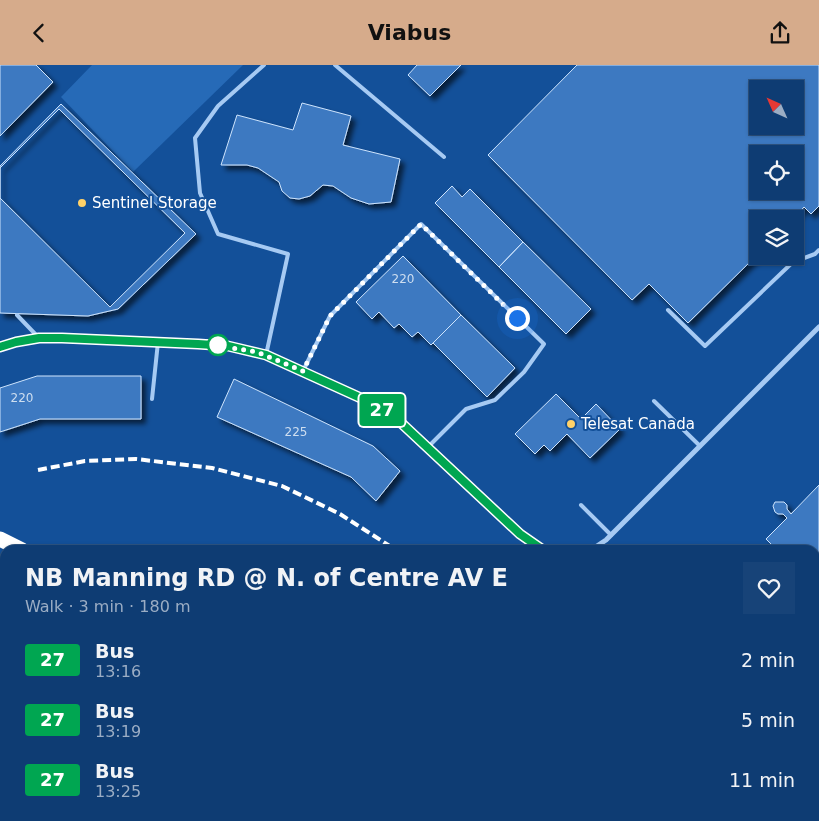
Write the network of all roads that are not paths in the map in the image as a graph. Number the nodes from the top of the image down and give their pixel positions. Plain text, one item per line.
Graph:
1 (264, 65) edge
2 (336, 65) edge
3 (444, 157) dead end
4 (818, 254) edge
5 (668, 310) dead end
6 (17, 315) dead end
7 (819, 327) edge
8 (39, 338) junction
9 (158, 342) junction
10 (0, 347) edge
11 (266, 355) junction
12 (303, 371) junction
13 (152, 399) dead end
14 (654, 401) dead end
15 (700, 446) junction
16 (428, 448) junction
17 (581, 505) dead end
18 (611, 535) junction
19 (0, 539) edge
20 (12, 545) edge
21 (534, 545) edge
22 (598, 545) edge

1 - 11 lane
2 - 3 lane
4 - 5 lane
6 - 8 lane
7 - 15 street
8 - 9 street
8 - 10 street
9 - 11 street
9 - 13 lane
11 - 12 street
12 - 16 street
12 - 16 lane
14 - 15 lane
15 - 18 street
16 - 21 street
17 - 18 lane
18 - 22 street
19 - 20 highway

